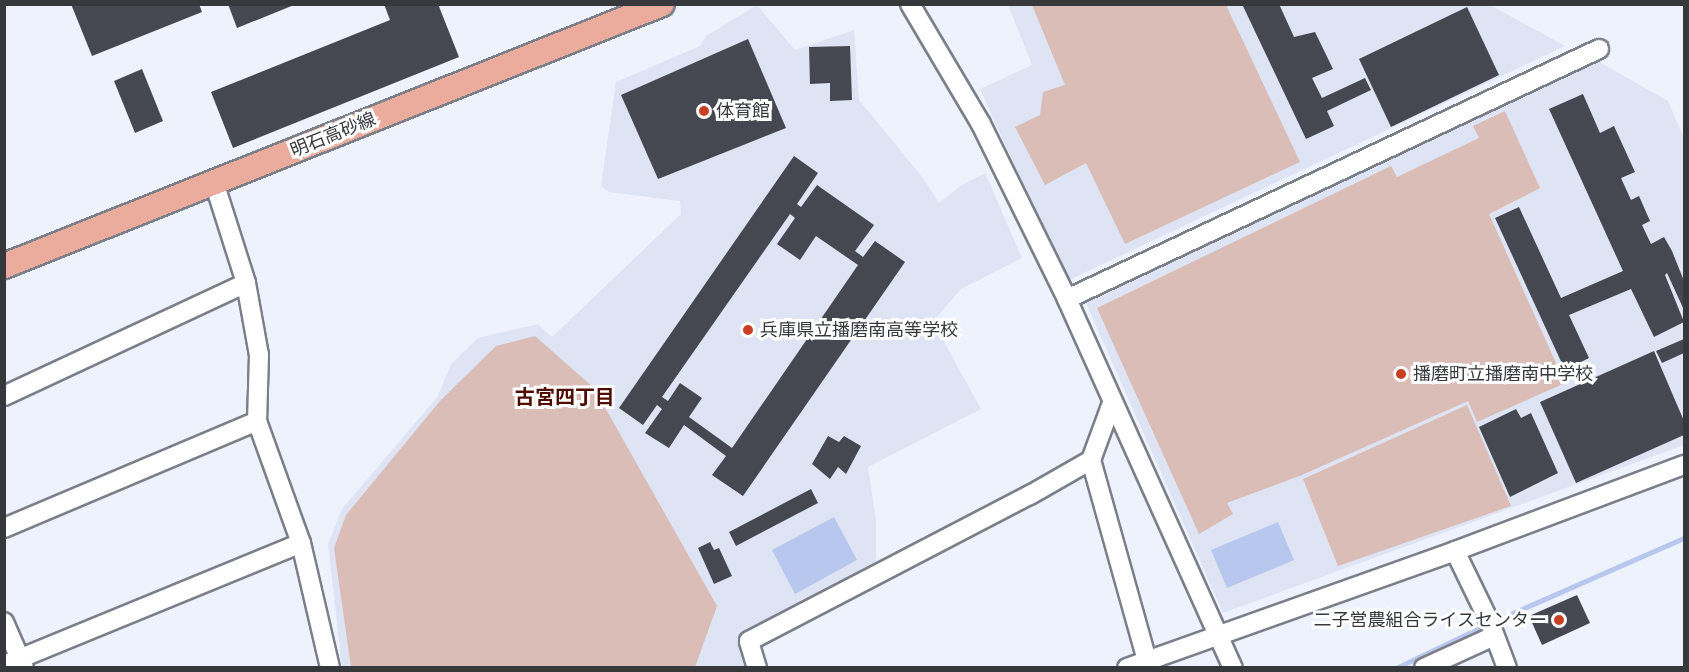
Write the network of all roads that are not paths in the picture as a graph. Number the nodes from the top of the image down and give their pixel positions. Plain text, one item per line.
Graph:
1 (662, 4) edge
2 (910, 4) edge
3 (1599, 49) dead end
4 (214, 182) junction
5 (4, 266) edge
6 (246, 283) junction
7 (1067, 299) junction
8 (4, 396) edge
9 (1112, 403) junction
10 (257, 421) junction
11 (1091, 460) junction
12 (1684, 465) edge
13 (4, 528) edge
14 (301, 543) junction
15 (1455, 551) junction
16 (4, 622) edge
17 (1216, 634) junction
18 (1494, 636) junction
19 (16, 663) edge
20 (1147, 664) edge
21 (325, 666) edge
22 (757, 668) edge
23 (1127, 668) edge
24 (1233, 668) edge
25 (1424, 668) edge
26 (1508, 668) edge

1 - 4 main road, 明石高砂線
2 - 7 street
3 - 7 street
4 - 5 main road, 明石高砂線
4 - 6 street
6 - 8 street
6 - 10 street
7 - 9 street
9 - 11 street
9 - 17 street
10 - 13 street
10 - 14 street
11 - 20 street
11 - 22 street
12 - 15 street
14 - 19 street
14 - 21 street
15 - 17 street
15 - 18 street
16 - 19 street
17 - 20 street
17 - 24 street
18 - 25 street
18 - 26 street
20 - 23 street

